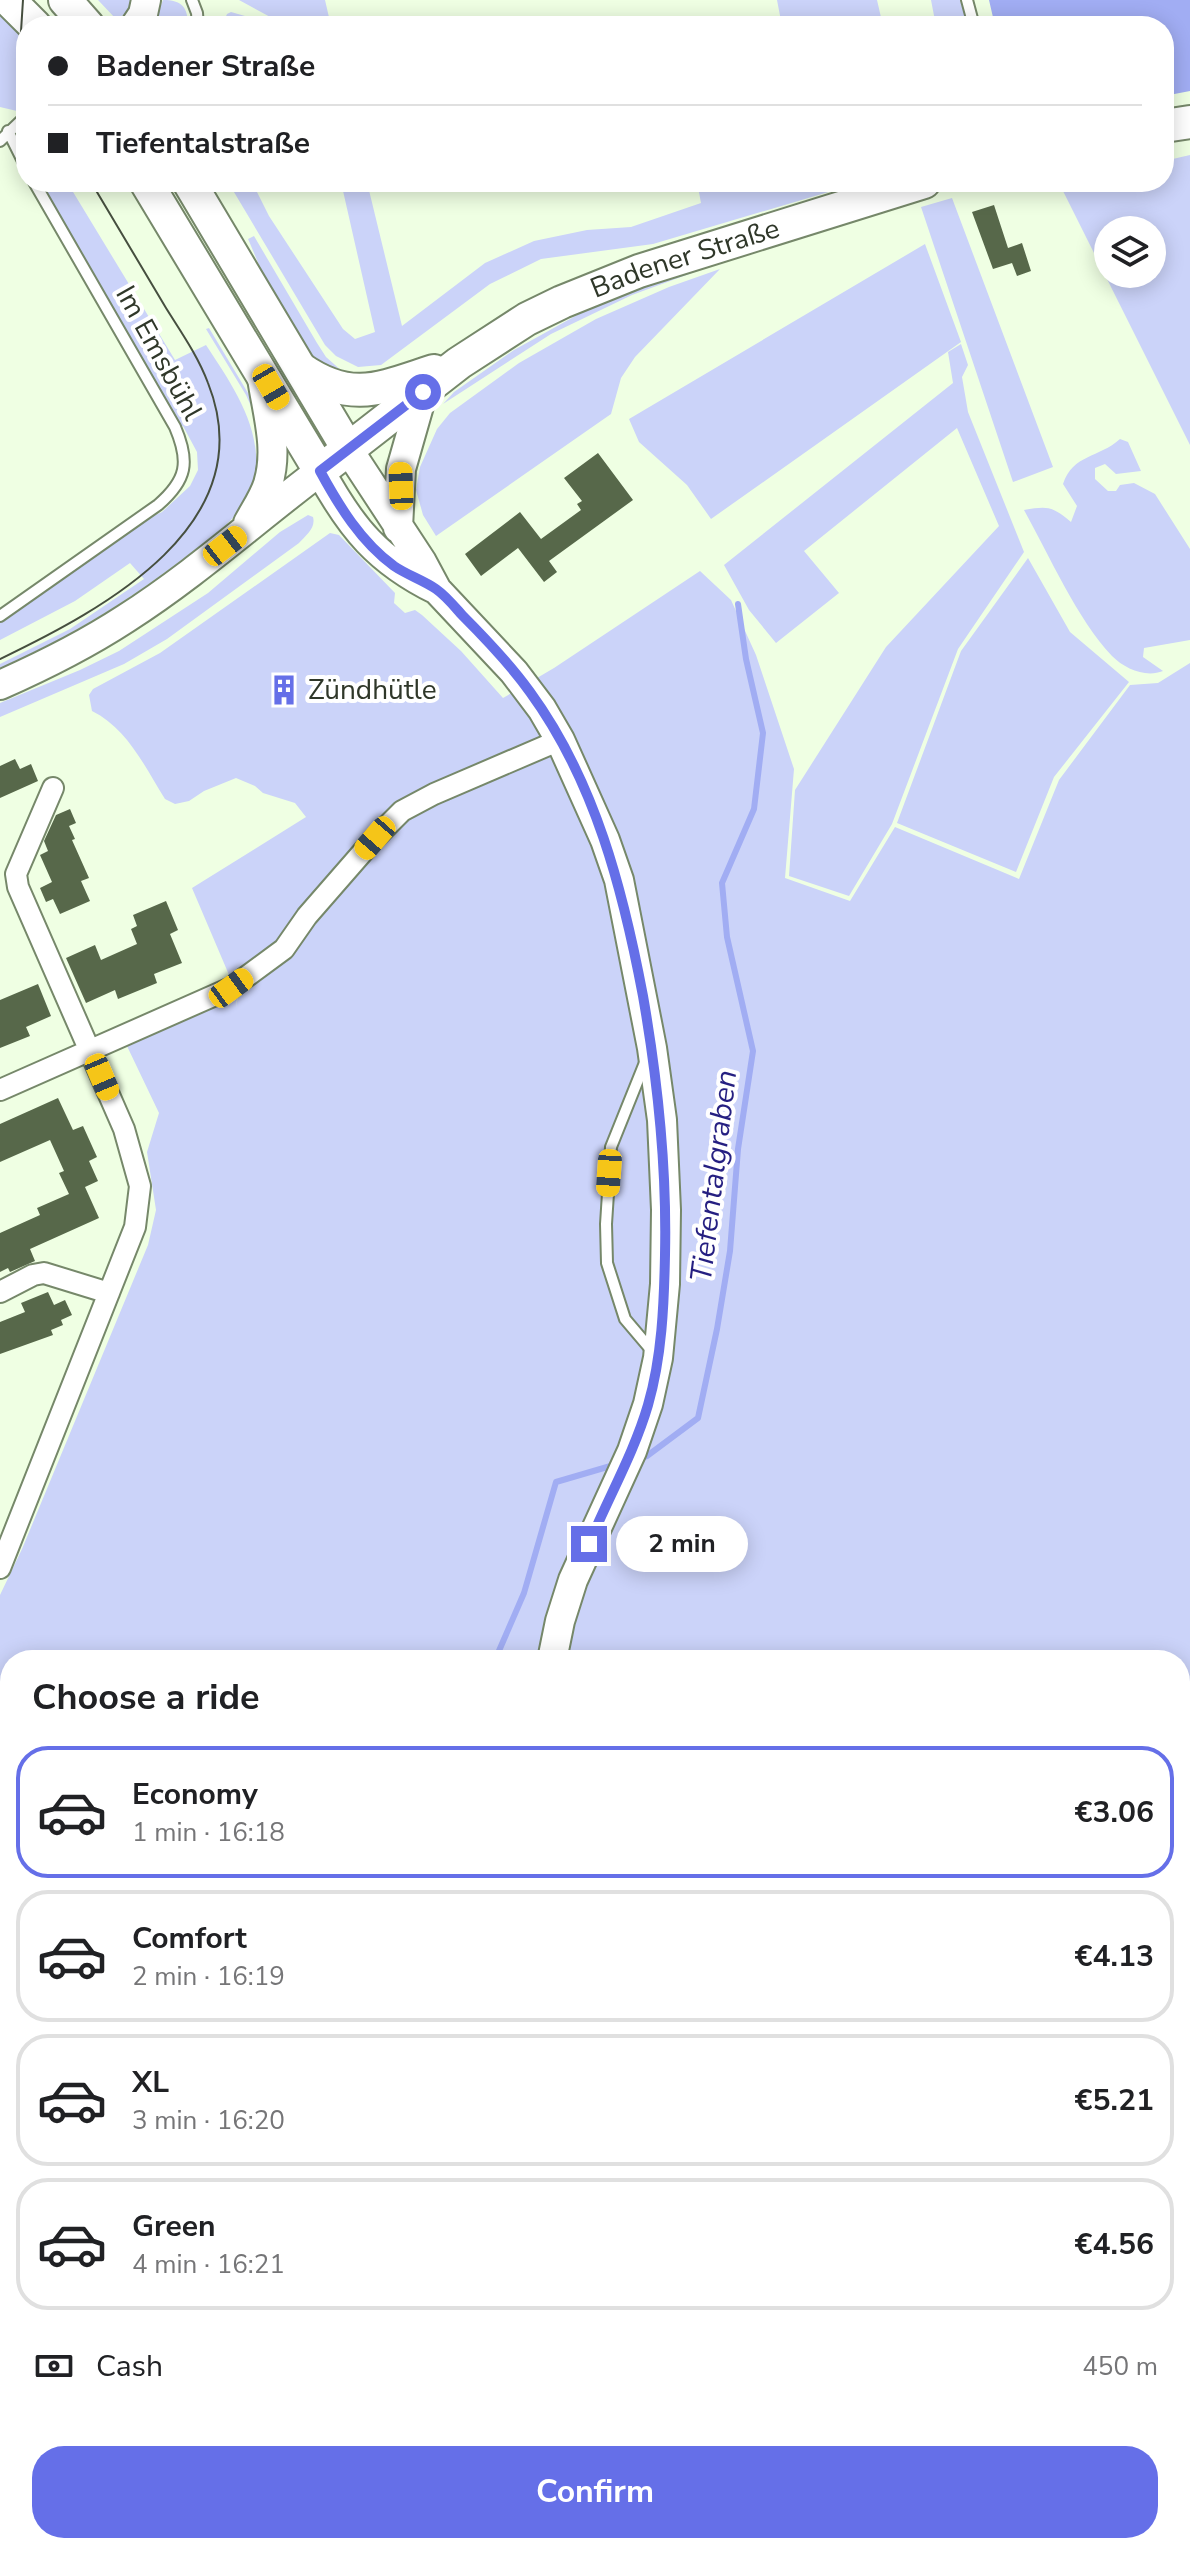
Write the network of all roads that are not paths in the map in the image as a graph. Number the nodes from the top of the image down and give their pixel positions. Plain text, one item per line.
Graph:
1 (9, 0) edge
2 (65, 0) edge
3 (25, 16) edge
4 (79, 16) edge
5 (16, 124) edge
6 (8, 131) junction
7 (0, 141) edge
8 (16, 147) edge
9 (40, 192) edge
10 (152, 192) edge
11 (198, 192) edge
12 (892, 192) edge
13 (459, 363) junction
14 (301, 369) junction
15 (261, 370) junction
16 (423, 392) junction
17 (348, 449) junction
18 (320, 471) junction
19 (398, 528) junction
20 (244, 530) junction
21 (437, 590) junction
22 (0, 616) edge
23 (0, 685) edge
24 (560, 740) junction
25 (53, 788) dead end
26 (9, 883) edge
27 (652, 1048) junction
28 (91, 1051) junction
29 (0, 1090) edge
30 (0, 1292) edge
31 (109, 1293) junction
32 (658, 1358) junction
33 (4, 1546) edge
34 (0, 1568) edge
35 (554, 1650) edge

1 - 3 main road
2 - 4 main road
5 - 6 lane
6 - 7 lane
6 - 8 lane
9 - 22 lane, Im Emsbühl
10 - 15 main road
11 - 14 main road
12 - 13 main road, Badener Straße
13 - 14 main road, Badener Straße
13 - 16 main road, Badener Straße
14 - 17 main road
15 - 18 main road
15 - 20 street
16 - 17 main road, Badener Straße
16 - 19 street
17 - 18 main road, Badener Straße
17 - 19 street
18 - 20 street
18 - 21 street
19 - 21 street
20 - 23 street
21 - 24 street
24 - 27 street
24 - 28 street
25 - 26 street
26 - 28 street
27 - 32 street
27 - 32 lane
28 - 29 street
28 - 31 street
30 - 31 street
31 - 33 street
32 - 35 street
33 - 34 street

